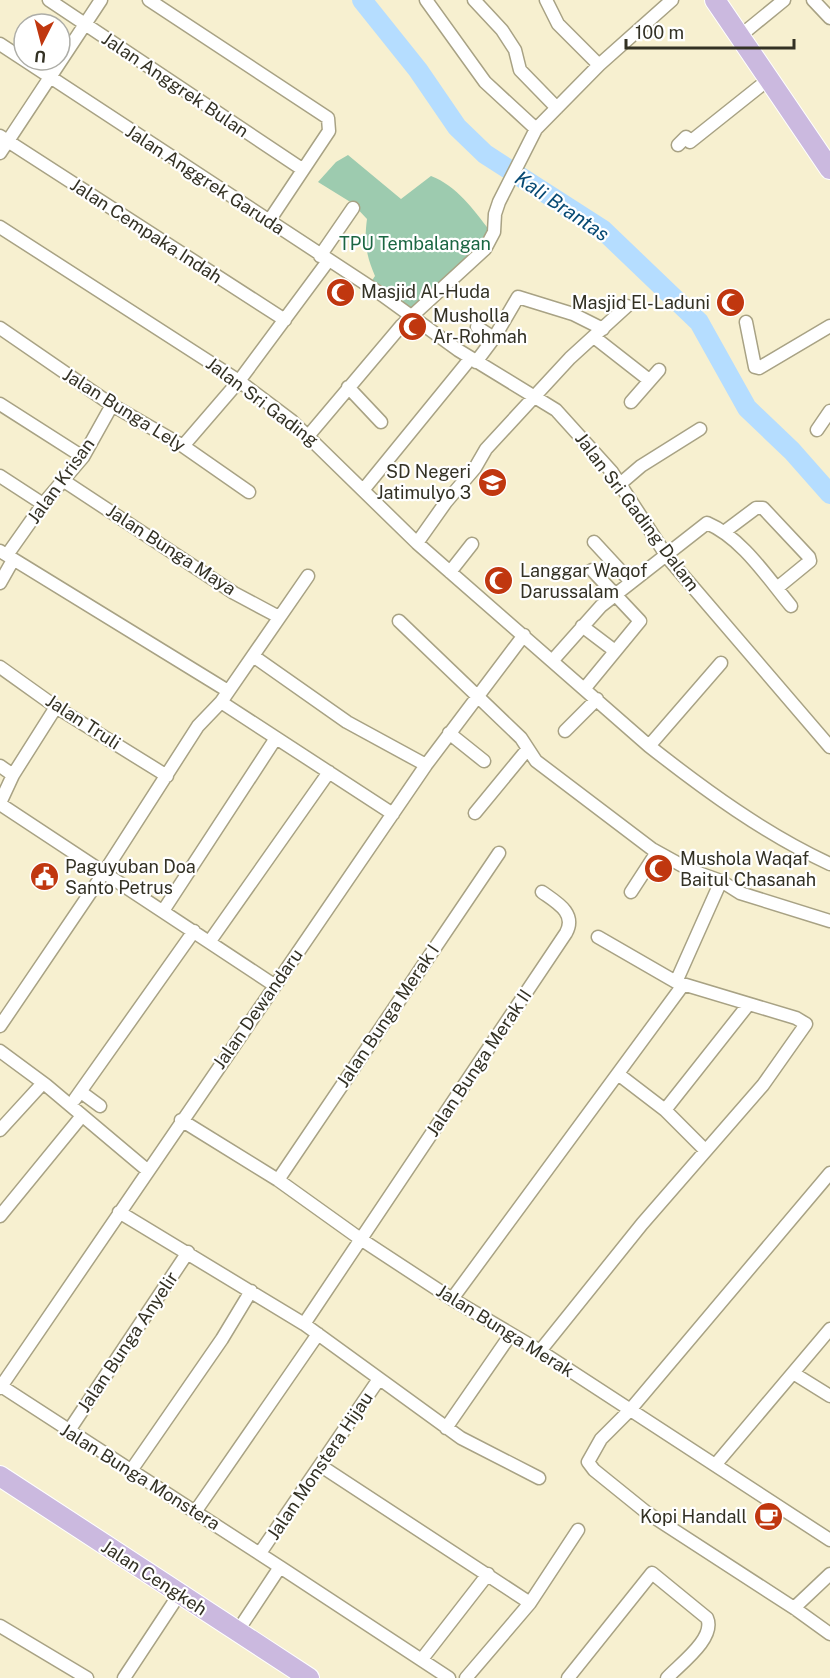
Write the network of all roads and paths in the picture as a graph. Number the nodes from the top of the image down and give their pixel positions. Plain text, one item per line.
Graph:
1 (49, 0) edge
2 (101, 0) edge
3 (149, 0) edge
4 (165, 0) edge
5 (426, 0) edge
6 (474, 0) edge
7 (546, 0) edge
8 (672, 0) edge
9 (714, 0) edge
10 (813, 0) edge
11 (775, 3) edge
12 (169, 14) junction
13 (830, 18) edge
14 (85, 25) junction
15 (740, 36) junction
16 (0, 45) edge
17 (599, 65) junction
18 (48, 78) junction
19 (769, 79) junction
20 (557, 108) junction
21 (536, 129) junction
22 (4, 139) edge
23 (678, 145) dead end
24 (0, 153) edge
25 (830, 169) edge
26 (302, 170) junction
27 (353, 208) dead end
28 (269, 221) junction
29 (2, 232) edge
30 (324, 258) junction
31 (627, 306) dead end
32 (410, 317) junction
33 (285, 320) junction
34 (746, 322) dead end
35 (830, 326) edge
36 (477, 327) dead end
37 (0, 328) edge
38 (599, 333) junction
39 (494, 338) junction
40 (473, 360) junction
41 (659, 370) dead end
42 (649, 380) junction
43 (238, 381) junction
44 (348, 387) junction
45 (536, 397) junction
46 (631, 402) dead end
47 (0, 404) edge
48 (112, 405) junction
49 (830, 411) edge
50 (381, 422) dead end
51 (700, 429) dead end
52 (817, 430) dead end
53 (309, 435) junction
54 (183, 446) junction
55 (83, 457) junction
56 (0, 476) edge
57 (64, 481) junction
58 (620, 484) junction
59 (364, 489) junction
60 (249, 492) dead end
61 (43, 504) junction
62 (724, 532) junction
63 (594, 542) dead end
64 (417, 543) junction
65 (472, 544) dead end
66 (7, 555) edge
67 (666, 556) junction
68 (592, 570) dead end
69 (450, 572) junction
70 (308, 576) dead end
71 (631, 582) junction
72 (0, 584) edge
73 (777, 588) junction
74 (616, 595) junction
75 (791, 606) dead end
76 (279, 617) junction
77 (399, 621) dead end
78 (582, 626) junction
79 (524, 635) junction
80 (615, 651) junction
81 (253, 656) junction
82 (553, 660) junction
83 (721, 663) dead end
84 (0, 667) edge
85 (585, 688) junction
86 (228, 691) junction
87 (478, 694) junction
88 (597, 699) junction
89 (221, 702) junction
90 (56, 707) junction
91 (565, 731) dead end
92 (448, 733) junction
93 (276, 738) junction
94 (649, 746) junction
95 (830, 747) edge
96 (526, 751) junction
97 (484, 761) dead end
98 (426, 765) junction
99 (0, 766) edge
100 (329, 772) junction
101 (13, 775) junction
102 (166, 776) junction
103 (0, 803) edge
104 (476, 813) dead end
105 (393, 814) junction
106 (657, 852) junction
107 (499, 853) dead end
108 (828, 861) edge
109 (105, 871) junction
110 (721, 881) junction
111 (542, 892) dead end
112 (631, 892) dead end
113 (164, 911) junction
114 (830, 921) edge
115 (194, 931) junction
116 (598, 937) dead end
117 (210, 941) junction
118 (680, 983) junction
119 (274, 985) junction
120 (748, 1005) junction
121 (0, 1026) edge
122 (0, 1051) edge
123 (618, 1074) junction
124 (43, 1083) junction
125 (100, 1106) dead end
126 (665, 1110) junction
127 (81, 1117) junction
128 (181, 1120) junction
129 (0, 1130) edge
130 (705, 1150) junction
131 (147, 1170) junction
132 (830, 1173) edge
133 (278, 1180) junction
134 (119, 1212) junction
135 (0, 1216) edge
136 (359, 1238) junction
137 (188, 1252) junction
138 (251, 1291) junction
139 (452, 1299) junction
140 (304, 1324) junction
141 (830, 1329) edge
142 (318, 1334) junction
143 (511, 1334) junction
144 (540, 1351) junction
145 (793, 1372) junction
146 (379, 1379) junction
147 (1, 1387) edge
148 (830, 1396) edge
149 (630, 1410) junction
150 (446, 1428) junction
151 (68, 1432) junction
152 (716, 1464) junction
153 (321, 1466) junction
154 (130, 1472) junction
155 (0, 1476) edge
156 (539, 1478) dead end
157 (195, 1512) junction
158 (578, 1530) dead end
159 (830, 1540) edge
160 (260, 1553) junction
161 (280, 1567) junction
162 (488, 1574) junction
163 (830, 1574) edge
164 (180, 1593) junction
165 (530, 1603) junction
166 (794, 1608) junction
167 (0, 1626) edge
168 (237, 1632) junction
169 (830, 1634) edge
170 (422, 1659) junction
171 (87, 1678) edge
172 (124, 1678) edge
173 (309, 1678) edge
174 (449, 1678) edge
175 (466, 1678) edge
176 (568, 1678) edge
177 (668, 1678) edge

1 - 14 street, Jalan Anggrek Bulan
2 - 14 street
3 - 12 street
4 - 12 street
5 - 21 street
6 - 20 street
7 - 17 street
8 - 17 street
9 - 15 main road
10 - 13 street
11 - 15 street
12 - 26 street
14 - 18 street
14 - 26 street, Jalan Anggrek Bulan
15 - 19 main road
16 - 18 street, Jalan Anggrek Garuda
17 - 20 street
18 - 22 street
18 - 28 street, Jalan Anggrek Garuda
19 - 23 street
19 - 25 main road
20 - 21 street
21 - 32 street
22 - 24 street
22 - 33 street, Jalan Cempaka Indah
26 - 28 street
27 - 30 street
28 - 30 street, Jalan Anggrek Garuda
29 - 43 street, Jalan Sri Gading
30 - 32 street, Jalan Anggrek Garuda
30 - 33 street
31 - 38 street
32 - 40 street, Jalan Sri Gading Dalam
32 - 44 street
33 - 43 street
34 - 35 street
36 - 39 street
37 - 48 street, Jalan Bunga Lely
38 - 39 street
38 - 42 street
38 - 45 street
39 - 40 street
40 - 45 street, Jalan Sri Gading Dalam
40 - 59 street
41 - 42 street
42 - 46 street
43 - 53 street, Jalan Sri Gading
43 - 54 street
44 - 50 street
44 - 53 street
45 - 58 street, Jalan Sri Gading Dalam
45 - 64 street
47 - 55 street
48 - 54 street, Jalan Bunga Lely
48 - 55 street, Jalan Krisan
49 - 52 street
51 - 58 street
53 - 59 street, Jalan Sri Gading
54 - 60 street, Jalan Bunga Lely
55 - 57 street, Jalan Krisan
56 - 61 street
57 - 61 street, Jalan Krisan
57 - 76 street, Jalan Bunga Maya
58 - 67 street, Jalan Sri Gading Dalam
59 - 64 street, Jalan Sri Gading
61 - 66 street, Jalan Krisan
62 - 67 street
62 - 73 street
62 - 73 street
63 - 71 street
64 - 69 street, Jalan Sri Gading
65 - 69 street
66 - 72 street, Jalan Krisan
66 - 86 street
67 - 71 street
67 - 95 street, Jalan Sri Gading Dalam
68 - 74 street
69 - 79 street, Jalan Sri Gading
70 - 76 street
71 - 74 street
73 - 75 street
74 - 78 street
74 - 80 street
76 - 81 street
77 - 87 street
78 - 80 street
78 - 82 street
79 - 82 street, Jalan Sri Gading
79 - 87 street, Jalan Dewandaru
80 - 85 street
81 - 86 street
81 - 98 street
82 - 85 street, Jalan Sri Gading
83 - 94 street
84 - 90 street, Jalan Truli
85 - 88 street, Jalan Sri Gading
86 - 89 street
87 - 92 street, Jalan Dewandaru
87 - 96 street
88 - 91 street
88 - 94 street, Jalan Sri Gading
89 - 93 street
89 - 102 street
90 - 101 street
90 - 102 street, Jalan Truli
92 - 97 street
92 - 98 street, Jalan Dewandaru
93 - 100 street
93 - 113 street
94 - 108 street, Jalan Sri Gading
96 - 104 street
96 - 106 street
98 - 105 street, Jalan Dewandaru
99 - 101 street
100 - 105 street
100 - 117 street
101 - 103 street
102 - 109 street
103 - 109 street
105 - 119 street, Jalan Dewandaru
106 - 110 street
106 - 112 street
107 - 133 street, Jalan Bunga Merak I
109 - 113 street
109 - 121 street
110 - 114 street
110 - 118 street
111 - 136 street, Jalan Bunga Merak II
113 - 115 street
115 - 117 street
115 - 125 street
116 - 118 street
117 - 119 street
118 - 120 street
118 - 123 street
119 - 128 street, Jalan Dewandaru
120 - 126 street
120 - 130 street
122 - 124 street
123 - 126 street
123 - 139 street
124 - 127 street
124 - 129 street
126 - 130 street
127 - 131 street
127 - 135 street
128 - 131 street, Jalan Dewandaru
128 - 133 street, Jalan Bunga Merak
130 - 144 street
131 - 134 street, Jalan Dewandaru
132 - 149 street
133 - 136 street, Jalan Bunga Merak
134 - 137 street
134 - 147 street, Jalan Dewandaru
136 - 139 street, Jalan Bunga Merak
136 - 140 street, Jalan Bunga Merak II
137 - 138 street
137 - 151 street, Jalan Bunga Anyelir
138 - 140 street
138 - 154 street
139 - 143 street, Jalan Bunga Merak
140 - 142 street
141 - 145 street
142 - 146 street
142 - 157 street
143 - 144 street, Jalan Bunga Merak
143 - 150 street
144 - 149 street, Jalan Bunga Merak
145 - 148 street
145 - 152 street
146 - 150 street
146 - 153 street, Jalan Monstera Hijau
147 - 151 street, Jalan Bunga Monstera
149 - 152 street, Jalan Bunga Merak
149 - 166 street
150 - 156 street
151 - 154 street, Jalan Bunga Monstera
152 - 159 street, Jalan Bunga Merak
153 - 160 street, Jalan Monstera Hijau
153 - 162 street
154 - 157 street, Jalan Bunga Monstera
155 - 164 main road, Jalan Cengkeh
157 - 160 street, Jalan Bunga Monstera
158 - 165 street
160 - 161 street, Jalan Bunga Monstera
161 - 168 street
161 - 170 street, Jalan Bunga Monstera
162 - 165 street
162 - 170 street
163 - 166 street
164 - 168 main road, Jalan Cengkeh
164 - 172 street
165 - 175 street
166 - 169 street
167 - 171 street
168 - 173 main road, Jalan Cengkeh
170 - 174 street, Jalan Bunga Monstera
176 - 177 street

